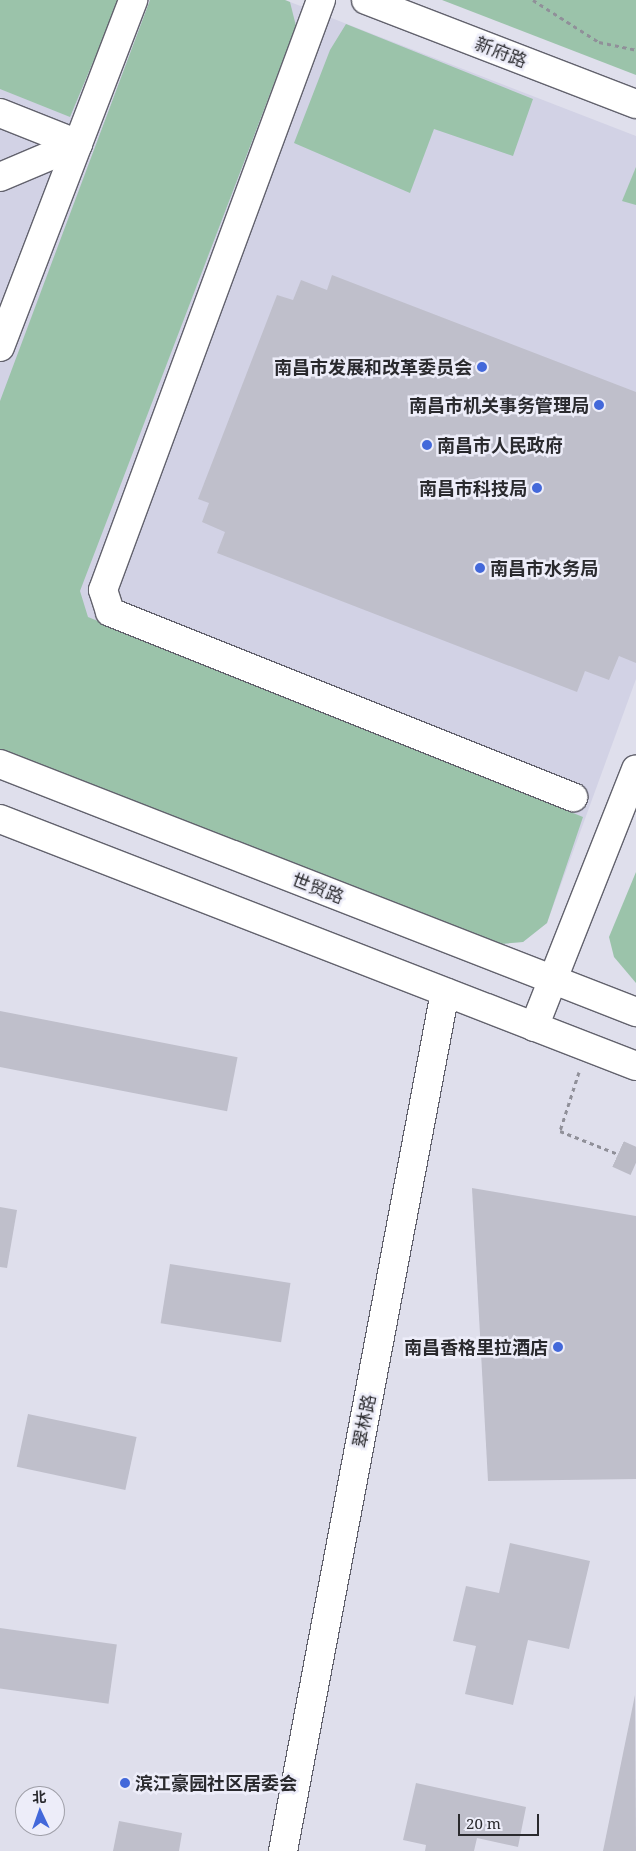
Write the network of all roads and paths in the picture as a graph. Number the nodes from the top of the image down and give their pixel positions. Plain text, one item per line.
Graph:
1 (133, 0) edge
2 (321, 0) edge
3 (366, 0) edge
4 (532, 0) edge
5 (636, 50) edge
6 (636, 104) edge
7 (0, 113) edge
8 (78, 144) junction
9 (0, 177) edge
10 (0, 346) edge
11 (0, 764) edge
12 (636, 769) edge
13 (573, 796) dead end
14 (0, 819) edge
15 (553, 978) junction
16 (445, 992) junction
17 (636, 1012) edge
18 (534, 1026) junction
19 (636, 1066) edge
20 (580, 1068) dead end
21 (618, 1154) tunnel mouth
22 (283, 1851) edge

1 - 8 street
2 - 13 street
3 - 6 street, 新府路
4 - 5 path
7 - 8 street
8 - 9 street
8 - 10 street
11 - 15 street, 世贸路
12 - 15 street
14 - 16 street
15 - 17 street, 世贸路
15 - 18 street
16 - 18 street
16 - 22 street, 翠林路
18 - 19 street
20 - 21 path

